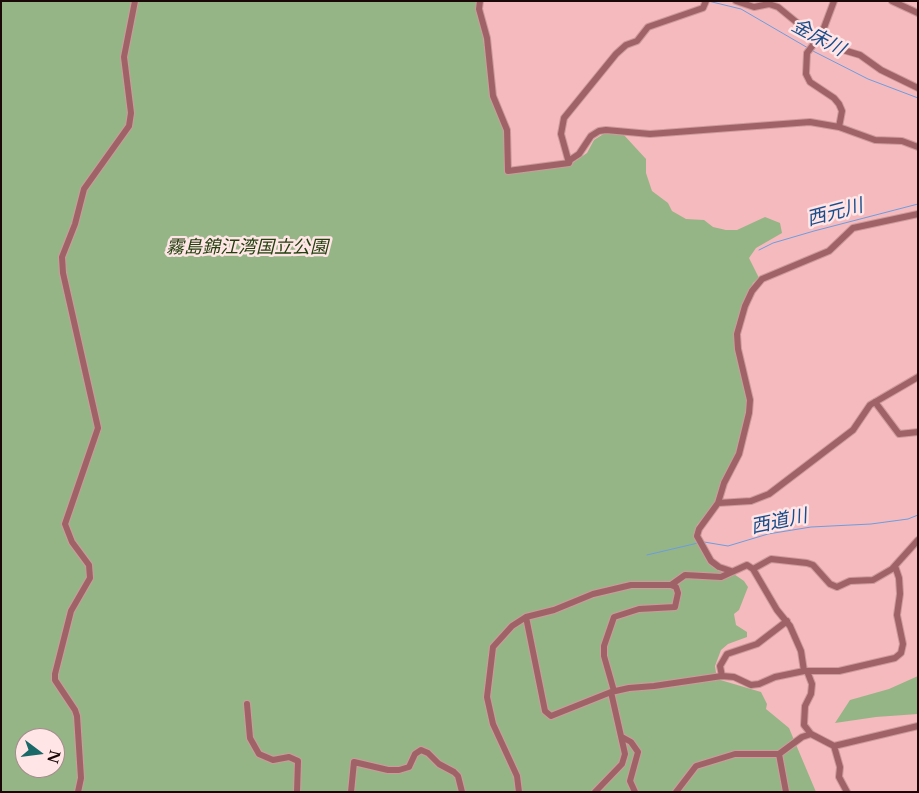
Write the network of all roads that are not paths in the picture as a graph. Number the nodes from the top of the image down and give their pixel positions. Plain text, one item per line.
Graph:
1 (135, 1) edge
2 (480, 1) edge
3 (736, 1) edge
4 (834, 1) edge
5 (892, 1) edge
6 (706, 3) edge
7 (918, 13) edge
8 (817, 39) junction
9 (918, 88) edge
10 (839, 127) junction
11 (918, 147) edge
12 (568, 163) junction
13 (918, 214) edge
14 (918, 377) edge
15 (875, 402) junction
16 (918, 432) edge
17 (718, 503) junction
18 (918, 540) edge
19 (895, 566) junction
20 (753, 569) junction
21 (731, 570) junction
22 (672, 585) junction
23 (526, 618) junction
24 (787, 621) junction
25 (806, 671) junction
26 (722, 676) junction
27 (612, 691) junction
28 (247, 704) dead end
29 (918, 726) edge
30 (811, 734) junction
31 (622, 737) junction
32 (834, 746) junction
33 (779, 754) junction
34 (78, 792) edge
35 (297, 792) edge
36 (351, 792) edge
37 (462, 792) edge
38 (519, 792) edge
39 (595, 792) edge
40 (635, 792) edge
41 (676, 792) edge
42 (786, 792) edge
43 (847, 792) edge

1 - 34 street
2 - 12 street
3 - 8 street
4 - 8 street
5 - 7 street
6 - 12 street
8 - 9 street
8 - 10 street
10 - 11 street
10 - 12 street
13 - 17 street
14 - 15 street
15 - 16 street
15 - 17 street
17 - 21 street
18 - 19 street
19 - 20 street
19 - 25 street
20 - 21 street
20 - 24 street
21 - 22 street
22 - 23 street
22 - 27 street
23 - 27 street
23 - 38 street
24 - 25 street
24 - 26 street
25 - 26 street
25 - 30 street
26 - 27 street
27 - 31 street
28 - 35 street
29 - 32 street
30 - 32 street
30 - 33 street
31 - 39 street
31 - 40 street
32 - 43 street
33 - 41 street
33 - 42 street
36 - 37 street

